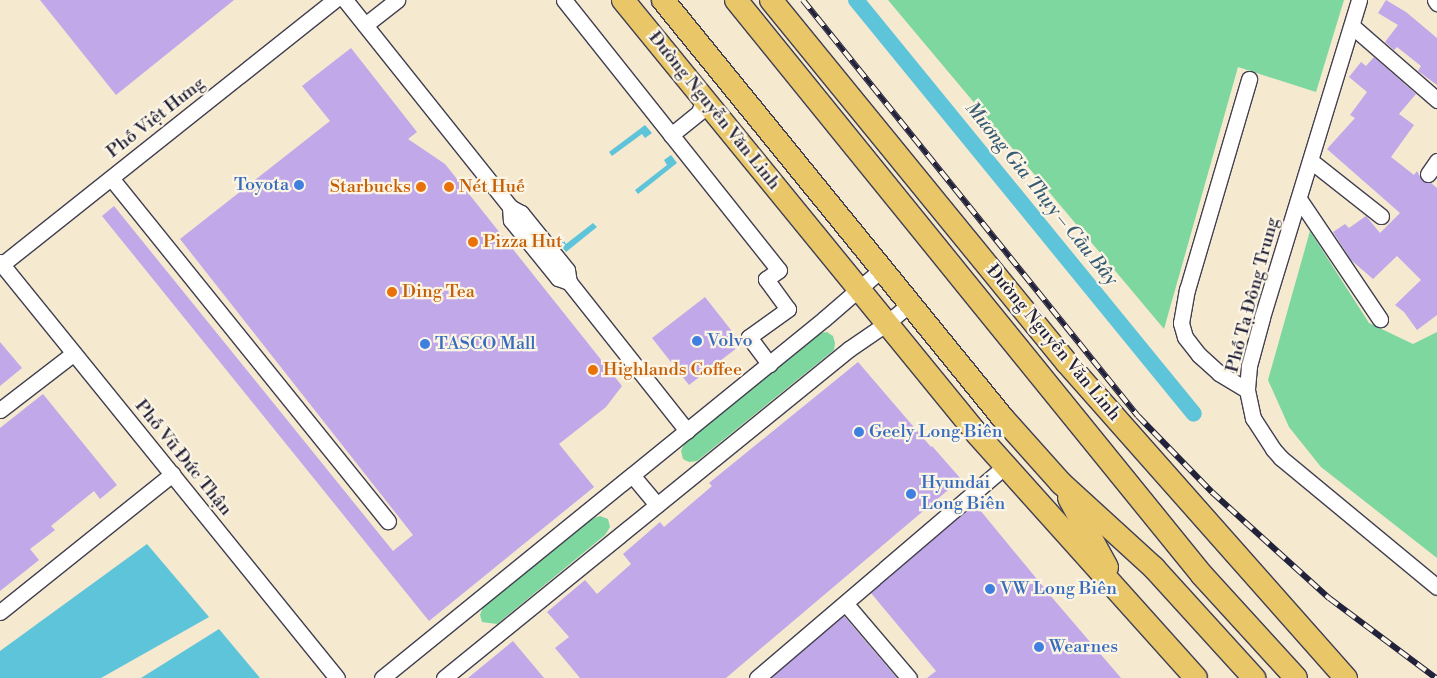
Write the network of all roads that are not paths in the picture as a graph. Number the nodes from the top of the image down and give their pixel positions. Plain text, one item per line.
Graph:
1 (335, 0) edge
2 (346, 0) edge
3 (397, 0) edge
4 (623, 0) edge
5 (663, 0) edge
6 (736, 0) edge
7 (771, 0) edge
8 (1359, 0) edge
9 (571, 2) edge
10 (365, 25) junction
11 (1352, 26) junction
12 (806, 44) junction
13 (784, 59) junction
14 (1249, 78) dead end
15 (704, 99) junction
16 (1437, 100) edge
17 (671, 135) junction
18 (1311, 161) junction
19 (1437, 161) edge
20 (1428, 174) dead end
21 (111, 178) junction
22 (1299, 199) junction
23 (1381, 216) dead end
24 (1, 264) edge
25 (882, 269) junction
26 (858, 288) junction
27 (910, 304) junction
28 (1380, 319) dead end
29 (887, 323) junction
30 (74, 353) junction
31 (769, 364) junction
32 (1247, 390) junction
33 (0, 410) edge
34 (687, 431) junction
35 (1005, 466) junction
36 (172, 474) junction
37 (632, 475) junction
38 (1061, 483) junction
39 (657, 505) junction
40 (388, 522) dead end
41 (1437, 587) edge
42 (1125, 600) junction
43 (846, 604) junction
44 (0, 612) edge
45 (337, 678) edge
46 (382, 678) edge
47 (444, 678) edge
48 (757, 678) edge
49 (909, 678) edge
50 (1196, 678) edge
51 (1254, 678) edge
52 (1296, 678) edge
53 (1346, 678) edge

1 - 21 street, Phố Việt Hưng
2 - 10 street
3 - 10 street
4 - 15 highway, Đường Nguyễn Văn Linh
5 - 25 highway, Đường Nguyễn Văn Linh
6 - 13 highway, Đường Nguyễn Văn Linh
7 - 12 highway, Đường Nguyễn Văn Linh
8 - 11 street, Phố Tạ Đông Trung
9 - 17 street
10 - 34 street
11 - 16 street
11 - 18 street, Phố Tạ Đông Trung
12 - 13 highway
12 - 53 highway, Đường Nguyễn Văn Linh
13 - 52 highway, Đường Nguyễn Văn Linh
14 - 32 street
15 - 17 street
15 - 26 highway, Đường Nguyễn Văn Linh
17 - 31 street
18 - 22 street, Phố Tạ Đông Trung
18 - 23 street
19 - 20 street
21 - 24 street, Phố Việt Hưng
21 - 40 street
22 - 28 street
22 - 32 street, Phố Tạ Đông Trung
24 - 30 street, Phố Vũ Đức Thận
25 - 26 street
25 - 27 highway, Đường Nguyễn Văn Linh
26 - 29 highway, Đường Nguyễn Văn Linh
26 - 31 street
27 - 29 street
27 - 38 highway, Đường Nguyễn Văn Linh
29 - 35 highway, Đường Nguyễn Văn Linh
29 - 39 street
30 - 33 street
30 - 36 street, Phố Vũ Đức Thận
31 - 34 street
32 - 41 street, Phố Tạ Đông Trung
34 - 37 street
35 - 42 highway, Đường Nguyễn Văn Linh
35 - 43 street
36 - 44 street
36 - 45 street, Phố Vũ Đức Thận
37 - 39 street
37 - 46 street
38 - 42 highway
38 - 51 highway, Đường Nguyễn Văn Linh
39 - 47 street
42 - 50 highway, Đường Nguyễn Văn Linh
43 - 48 street
43 - 49 street

